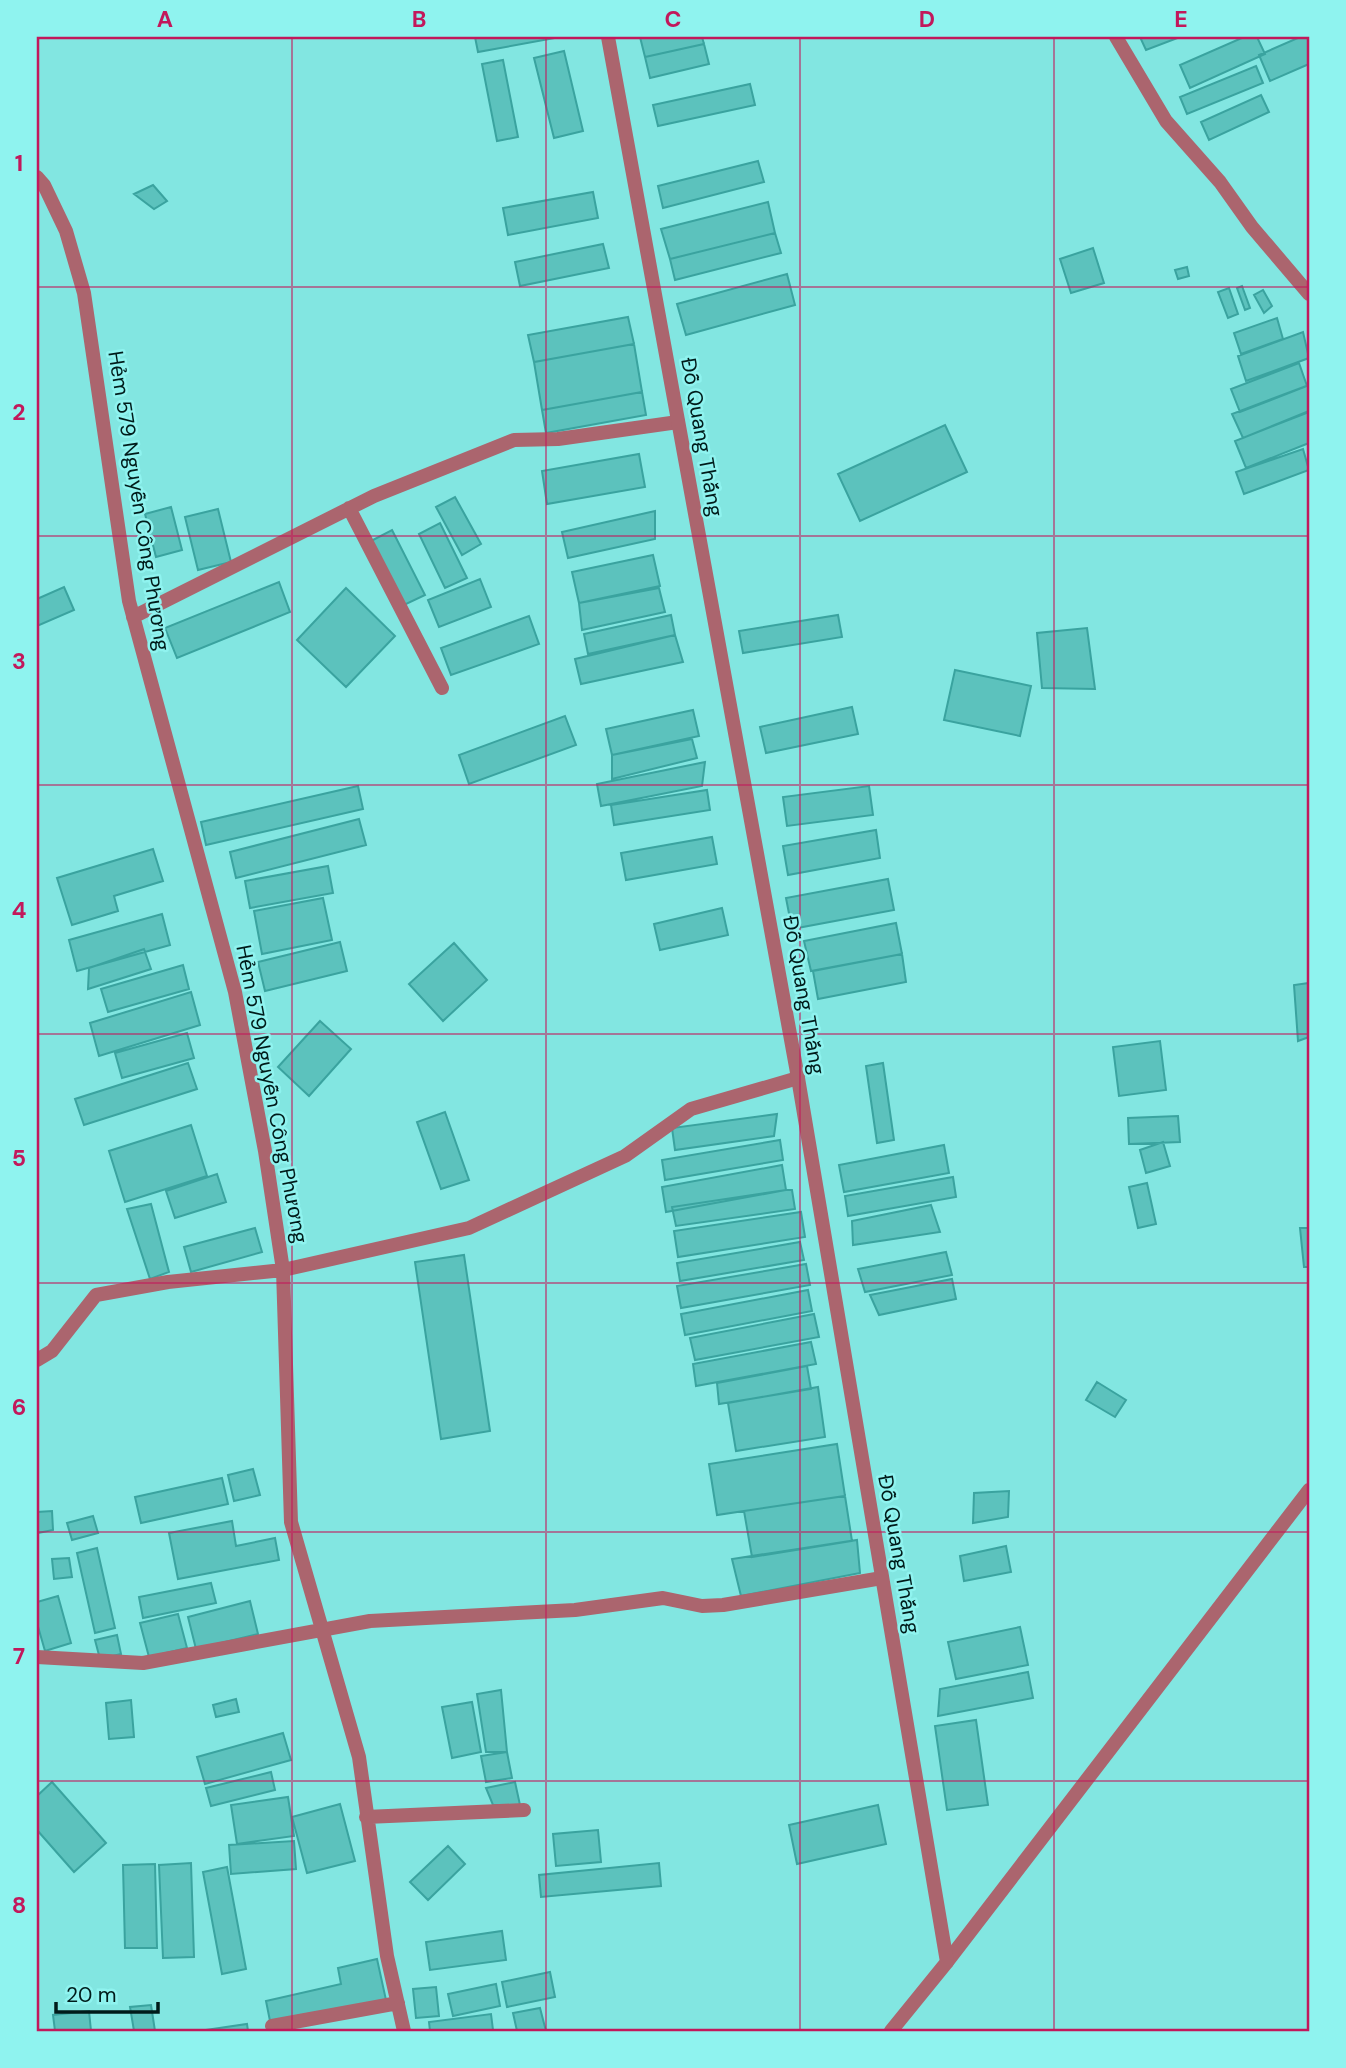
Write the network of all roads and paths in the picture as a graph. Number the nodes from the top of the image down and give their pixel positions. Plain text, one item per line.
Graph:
1 (608, 37) edge
2 (1116, 37) edge
3 (37, 177) edge
4 (1309, 294) edge
5 (678, 422) junction
6 (349, 508) junction
7 (133, 617) junction
8 (442, 688) dead end
9 (798, 1078) junction
10 (283, 1269) junction
11 (37, 1360) edge
12 (1309, 1490) edge
13 (882, 1578) junction
14 (323, 1632) junction
15 (37, 1657) edge
16 (524, 1810) dead end
17 (366, 1817) junction
18 (947, 1962) junction
19 (398, 2003) junction
20 (272, 2026) dead end
21 (404, 2031) edge
22 (891, 2031) edge

1 - 5 street, Đỗ Quang Thắng
2 - 4 street
3 - 7 street, Hẻm 579 Nguyễn Công Phương
5 - 6 street
5 - 9 street, Đỗ Quang Thắng
6 - 7 street
6 - 8 street
7 - 10 street, Hẻm 579 Nguyễn Công Phương
9 - 10 street
9 - 13 street, Đỗ Quang Thắng
10 - 11 street
10 - 14 street, Hẻm 579 Nguyễn Công Phương
12 - 18 street
13 - 14 street
13 - 18 street, Đỗ Quang Thắng
14 - 15 street
14 - 17 street, Hẻm 579 Nguyễn Công Phương
16 - 17 street
17 - 19 street, Hẻm 579 Nguyễn Công Phương
18 - 22 street
19 - 20 street
19 - 21 street, Hẻm 579 Nguyễn Công Phương

